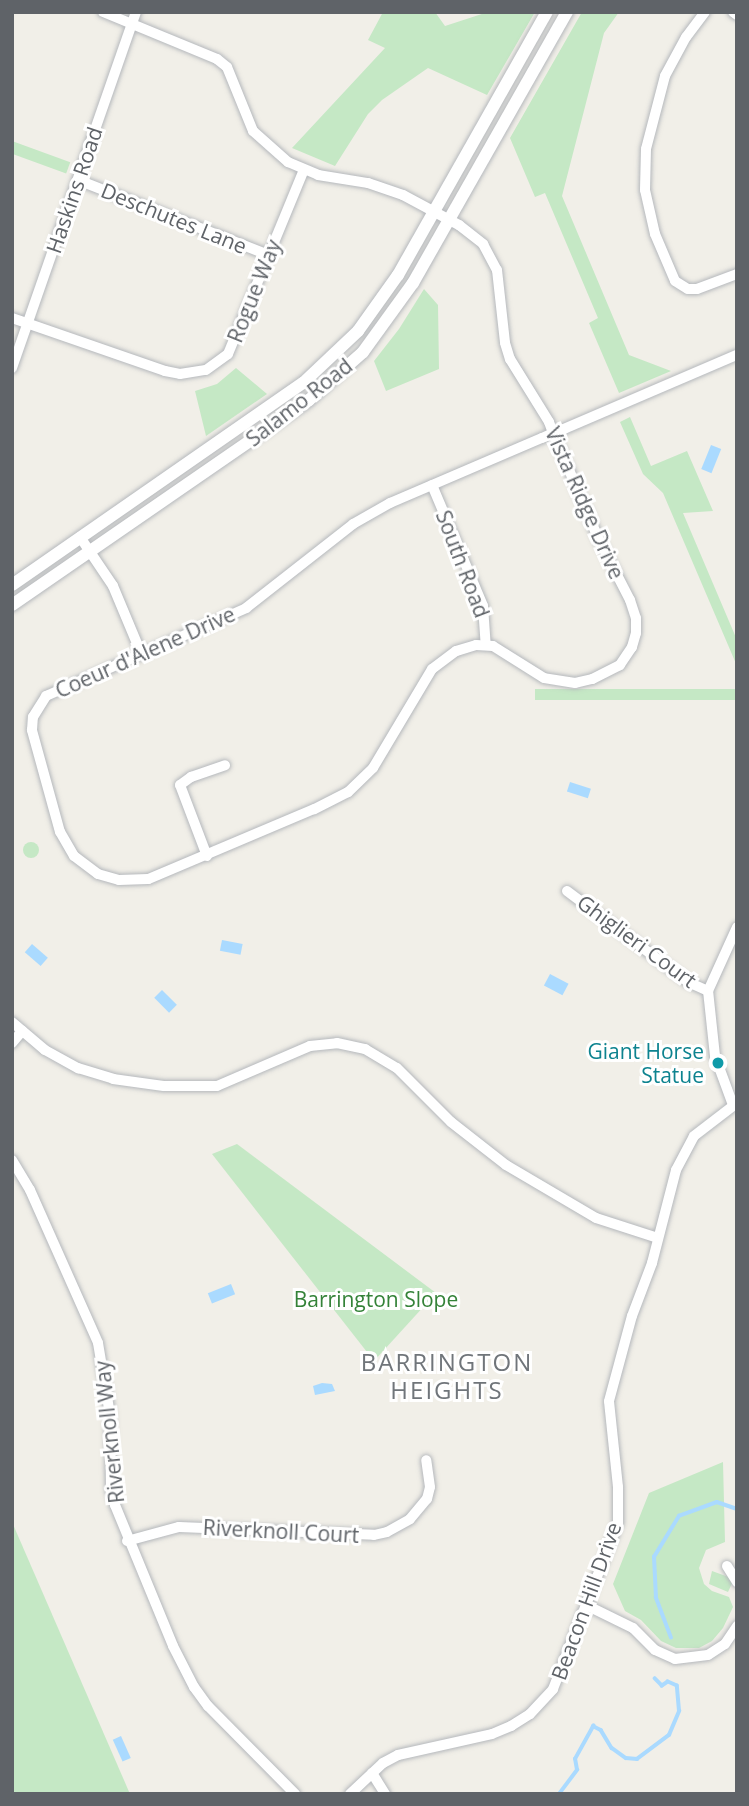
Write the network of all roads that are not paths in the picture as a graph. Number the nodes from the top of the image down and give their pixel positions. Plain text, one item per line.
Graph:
1 (103, 12) edge
2 (136, 12) edge
3 (547, 12) edge
4 (567, 12) edge
5 (705, 12) edge
6 (131, 24) junction
7 (304, 170) junction
8 (78, 180) junction
9 (434, 212) junction
10 (450, 219) junction
11 (268, 255) junction
12 (737, 274) edge
13 (12, 318) edge
14 (28, 324) junction
15 (737, 355) edge
16 (12, 368) edge
17 (554, 433) junction
18 (432, 485) junction
19 (80, 537) junction
20 (90, 551) junction
21 (12, 585) edge
22 (12, 605) edge
23 (486, 645) junction
24 (141, 653) junction
25 (225, 765) dead end
26 (207, 856) junction
27 (567, 891) dead end
28 (737, 927) edge
29 (708, 991) junction
30 (12, 1022) edge
31 (22, 1031) junction
32 (12, 1043) edge
33 (735, 1104) edge
34 (12, 1160) edge
35 (659, 1238) junction
36 (426, 1461) dead end
37 (127, 1541) junction
38 (727, 1566) dead end
39 (737, 1582) edge
40 (588, 1606) junction
41 (737, 1626) edge
42 (372, 1773) junction
43 (295, 1794) edge
44 (350, 1794) edge
45 (385, 1794) edge

1 - 6 street, Vista Ridge Drive
2 - 6 street, Haskins Road
3 - 9 main road, Salamo Road
4 - 10 main road, Salamo Road
5 - 12 street
6 - 7 street, Vista Ridge Drive
6 - 8 street, Haskins Road
7 - 9 street, Vista Ridge Drive
7 - 11 street, Rogue Way
8 - 11 street, Deschutes Lane
8 - 14 street, Haskins Road
9 - 10 street, Vista Ridge Drive
9 - 19 main road, Salamo Road
10 - 17 street, Vista Ridge Drive
10 - 20 main road, Salamo Road
11 - 14 street, Rogue Way
13 - 14 street, Rogue Way
14 - 16 street, Haskins Road
15 - 17 street, Coeur d'Alene Drive
17 - 18 street, Coeur d'Alene Drive
17 - 23 street, Vista Ridge Drive
18 - 23 street, South Road
18 - 24 street, Coeur d'Alene Drive
19 - 20 street
19 - 21 main road, Salamo Road
20 - 22 main road, Salamo Road
20 - 24 street
23 - 26 street, Coeur d'Alene Drive
24 - 26 street, Coeur d'Alene Drive
25 - 26 street
27 - 29 street, Ghiglieri Court
28 - 29 street
29 - 33 street
30 - 31 street
31 - 32 street
31 - 35 street
33 - 35 street, Beacon Hill Drive
34 - 37 street, Riverknoll Way
35 - 40 street, Beacon Hill Drive
36 - 37 street, Riverknoll Court
37 - 43 street, Riverknoll Way
38 - 39 street
40 - 41 street
40 - 42 street, Beacon Hill Drive
42 - 44 street, Beacon Hill Drive
42 - 45 street

